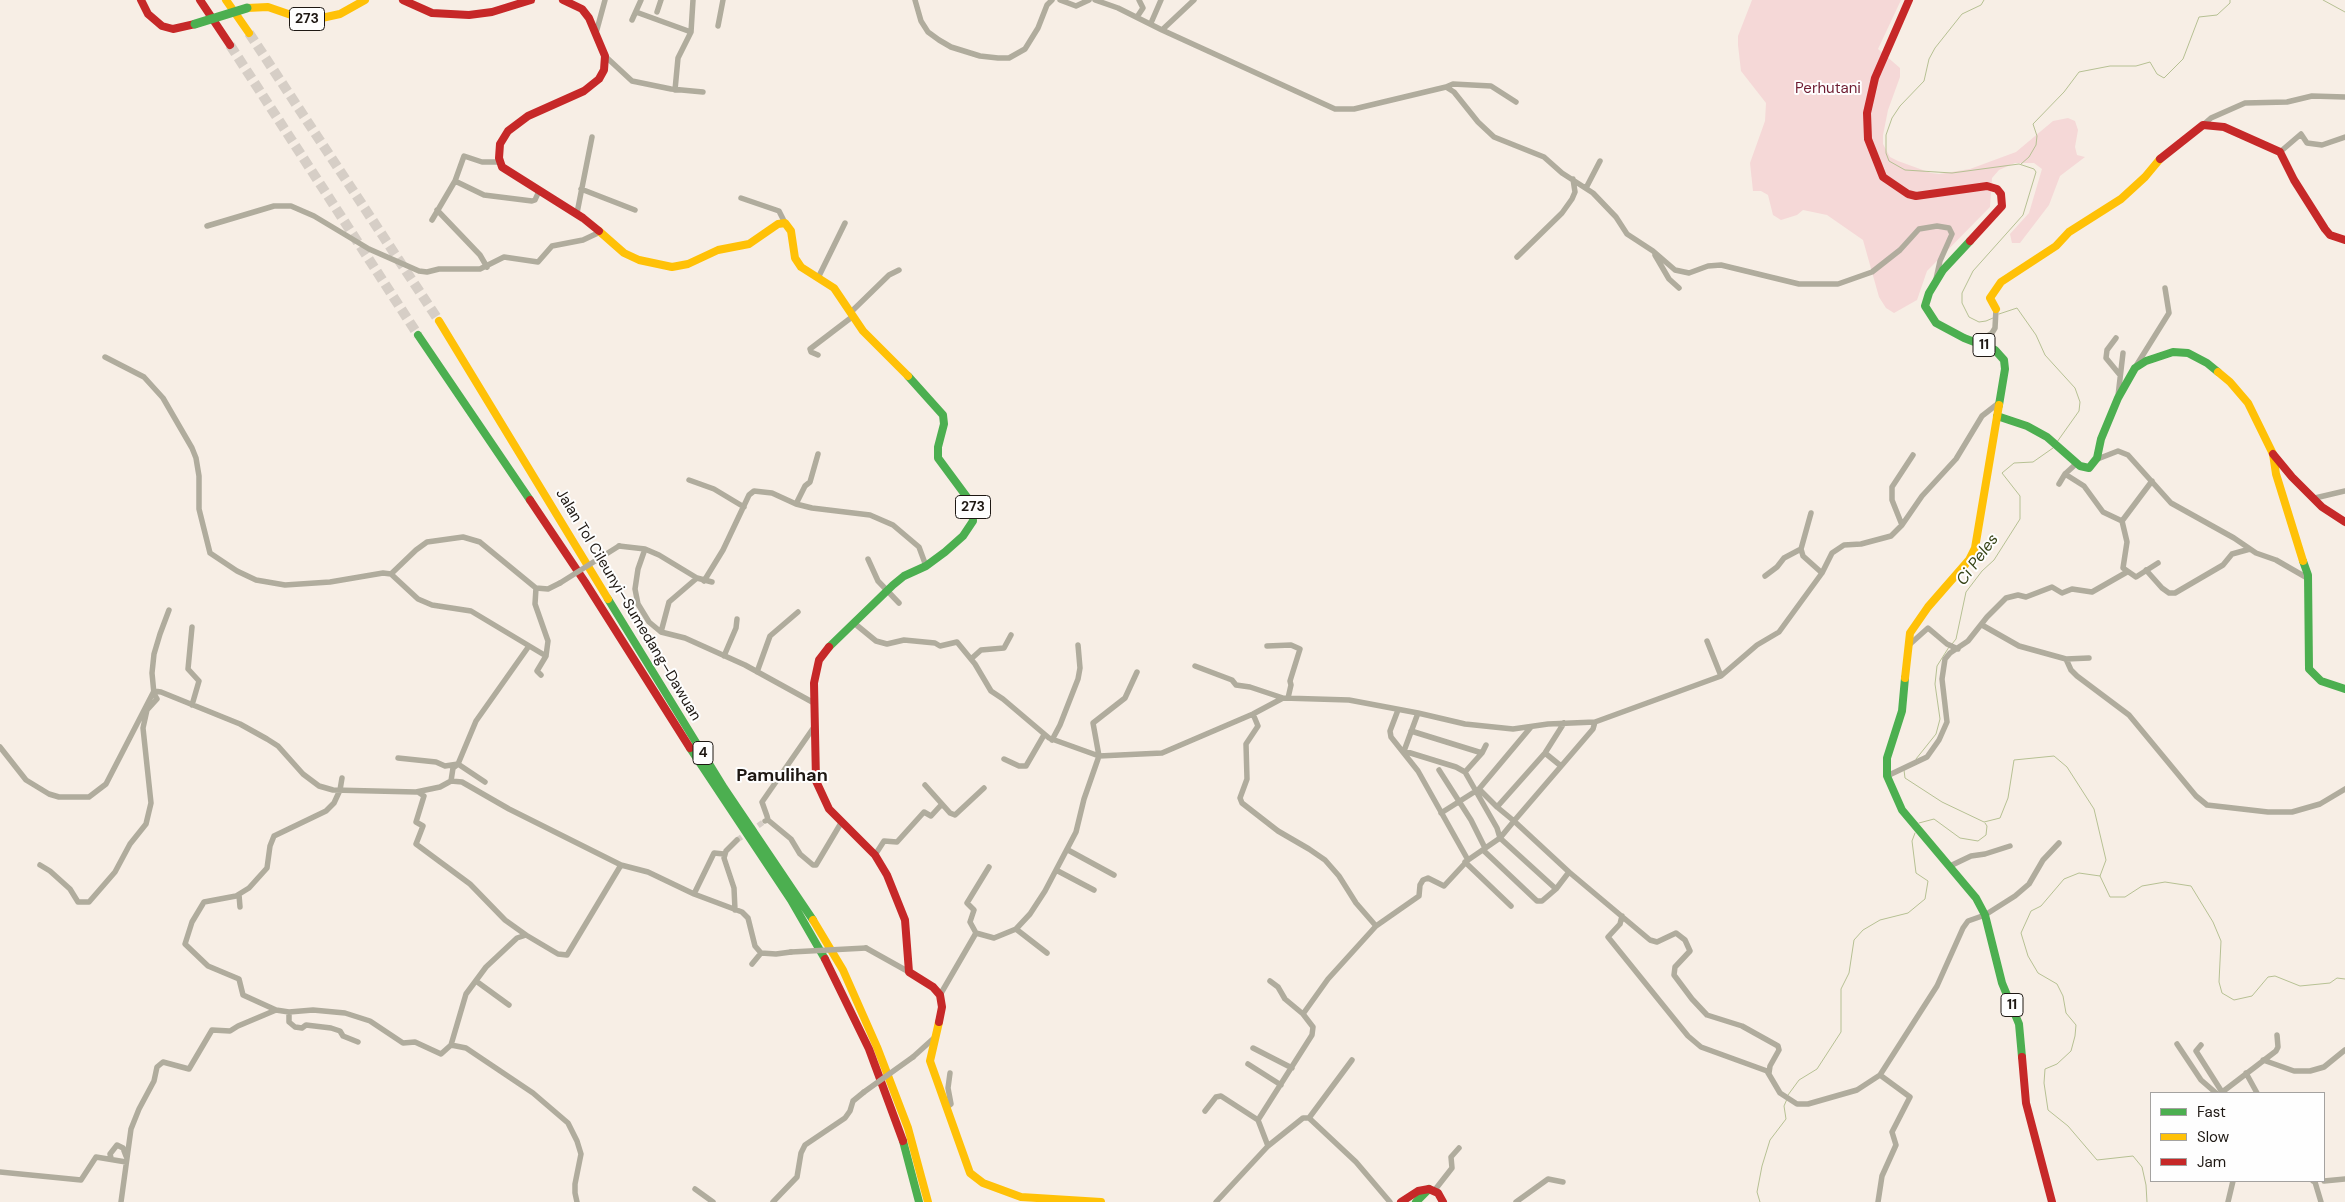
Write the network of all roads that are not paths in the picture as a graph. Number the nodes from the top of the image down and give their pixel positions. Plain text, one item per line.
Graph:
1 (141, 0) edge
2 (200, 0) edge
3 (226, 0) edge
4 (365, 0) edge
5 (403, 0) edge
6 (531, 0) edge
7 (563, 0) edge
8 (605, 0) edge
9 (642, 0) edge
10 (661, 0) edge
11 (693, 0) edge
12 (723, 0) edge
13 (915, 0) edge
14 (1052, 0) edge
15 (1060, 0) edge
16 (1089, 0) edge
17 (1095, 0) edge
18 (1139, 0) edge
19 (1161, 0) edge
20 (1194, 0) edge
21 (1909, 0) edge
22 (636, 12) junction
23 (657, 12) dead end
24 (1137, 17) junction
25 (632, 20) dead end
26 (1152, 24) junction
27 (718, 26) dead end
28 (1162, 30) junction
29 (691, 32) junction
30 (249, 33) tunnel mouth
31 (596, 33) junction
32 (230, 45) tunnel mouth
33 (605, 56) junction
34 (1446, 87) junction
35 (675, 90) junction
36 (703, 92) dead end
37 (2345, 97) edge
38 (1516, 102) dead end
39 (2203, 125) junction
40 (592, 137) dead end
41 (2345, 137) edge
42 (2280, 152) junction
43 (1600, 160) dead end
44 (500, 162) junction
45 (1573, 179) junction
46 (455, 181) junction
47 (1586, 188) junction
48 (581, 189) junction
49 (539, 191) junction
50 (741, 198) dead end
51 (436, 210) junction
52 (635, 210) dead end
53 (577, 213) junction
54 (432, 220) dead end
55 (785, 223) junction
56 (845, 223) dead end
57 (207, 226) dead end
58 (600, 232) junction
59 (2345, 240) edge
60 (1653, 251) junction
61 (1517, 257) dead end
62 (487, 267) junction
63 (899, 270) dead end
64 (818, 278) junction
65 (1936, 281) junction
66 (1679, 288) dead end
67 (2165, 288) dead end
68 (1996, 309) joint
69 (851, 315) junction
70 (439, 321) tunnel mouth
71 (418, 335) tunnel mouth
72 (2116, 338) dead end
73 (1976, 342) junction
74 (2123, 353) dead end
75 (818, 355) dead end
76 (105, 357) dead end
77 (2136, 368) junction
78 (2120, 375) junction
79 (2118, 398) junction
80 (1996, 404) junction
81 (1996, 419) junction
82 (818, 454) dead end
83 (2273, 454) junction
84 (1913, 455) dead end
85 (2096, 460) junction
86 (2077, 463) junction
87 (2065, 474) junction
88 (688, 480) dead end
89 (2152, 481) junction
90 (2059, 484) dead end
91 (2345, 491) edge
92 (2315, 498) junction
93 (796, 504) junction
94 (744, 507) junction
95 (1811, 512) dead end
96 (2122, 521) junction
97 (2345, 522) edge
98 (1902, 525) junction
99 (645, 549) junction
100 (1801, 549) junction
101 (2250, 549) junction
102 (868, 559) dead end
103 (2158, 563) dead end
104 (926, 566) junction
105 (2146, 570) junction
106 (2127, 572) junction
107 (1822, 573) junction
108 (391, 574) junction
109 (1765, 576) dead end
110 (697, 578) junction
111 (2309, 579) junction
112 (704, 581) junction
113 (712, 582) dead end
114 (536, 588) junction
115 (887, 590) junction
116 (899, 603) dead end
117 (169, 610) dead end
118 (798, 612) dead end
119 (737, 619) dead end
120 (854, 623) junction
121 (1982, 625) junction
122 (192, 627) dead end
123 (661, 632) junction
124 (1011, 635) dead end
125 (1707, 641) dead end
126 (1078, 645) dead end
127 (528, 646) junction
128 (1267, 646) dead end
129 (1907, 646) junction
130 (1953, 647) junction
131 (546, 656) junction
132 (724, 656) junction
133 (2089, 658) dead end
134 (971, 659) junction
135 (2066, 659) junction
136 (1195, 666) dead end
137 (757, 672) junction
138 (1137, 672) dead end
139 (541, 675) dead end
140 (1721, 676) junction
141 (2345, 689) edge
142 (154, 691) junction
143 (1286, 698) junction
144 (814, 703) junction
145 (192, 705) junction
146 (1398, 710) junction
147 (1418, 713) junction
148 (1253, 714) junction
149 (1595, 722) junction
150 (1564, 723) junction
151 (814, 727) junction
152 (1531, 727) junction
153 (1411, 731) junction
154 (1044, 735) junction
155 (1052, 740) junction
156 (1486, 745) dead end
157 (0, 747) edge
158 (1404, 751) junction
159 (1482, 753) junction
160 (1545, 753) junction
161 (1099, 756) junction
162 (398, 758) dead end
163 (1004, 759) dead end
164 (458, 764) junction
165 (1561, 766) junction
166 (1439, 770) dead end
167 (1465, 772) junction
168 (1887, 776) junction
169 (342, 778) dead end
170 (451, 781) junction
171 (485, 782) dead end
172 (925, 785) dead end
173 (984, 788) dead end
174 (2345, 789) edge
175 (340, 790) junction
176 (1477, 790) junction
177 (416, 792) junction
178 (1460, 802) junction
179 (942, 804) junction
180 (1497, 807) junction
181 (1441, 813) junction
182 (1514, 821) junction
183 (841, 823) junction
184 (1500, 838) junction
185 (737, 840) tunnel mouth
186 (2059, 843) dead end
187 (2010, 846) dead end
188 (1484, 849) junction
189 (1068, 850) junction
190 (724, 854) junction
191 (875, 855) junction
192 (1466, 861) junction
193 (40, 865) dead end
194 (621, 865) junction
195 (1950, 866) junction
196 (989, 867) dead end
197 (1056, 870) junction
198 (1569, 872) junction
199 (1114, 875) dead end
200 (1556, 888) junction
201 (1094, 890) dead end
202 (694, 894) junction
203 (239, 895) junction
204 (1511, 906) dead end
205 (240, 908) dead end
206 (735, 910) junction
207 (1985, 915) junction
208 (1622, 916) junction
209 (1376, 926) junction
210 (1016, 929) junction
211 (976, 933) junction
212 (526, 935) junction
213 (762, 952) junction
214 (1047, 953) dead end
215 (752, 964) dead end
216 (909, 972) junction
217 (476, 981) junction
218 (1270, 981) dead end
219 (940, 995) junction
220 (510, 1005) dead end
221 (276, 1010) junction
222 (289, 1012) junction
223 (1303, 1014) junction
224 (2276, 1035) dead end
225 (935, 1037) junction
226 (358, 1042) dead end
227 (2177, 1044) dead end
228 (451, 1045) junction
229 (2201, 1045) dead end
230 (1254, 1048) dead end
231 (2345, 1050) edge
232 (914, 1056) junction
233 (1352, 1060) dead end
234 (2263, 1060) junction
235 (930, 1061) junction
236 (1248, 1064) dead end
237 (1292, 1068) junction
238 (950, 1073) dead end
239 (1769, 1073) junction
240 (2246, 1073) junction
241 (1880, 1075) junction
242 (1281, 1085) junction
243 (2219, 1092) edge
244 (2219, 1092) edge
245 (2221, 1092) edge
246 (2256, 1092) edge
247 (947, 1107) junction
248 (1205, 1112) dead end
249 (1310, 1118) junction
250 (1258, 1120) junction
251 (1268, 1146) junction
252 (1460, 1148) dead end
253 (110, 1158) junction
254 (126, 1159) junction
255 (0, 1172) edge
256 (2345, 1179) edge
257 (2325, 1181) edge
258 (1563, 1182) dead end
259 (2233, 1182) edge
260 (2314, 1182) edge
261 (695, 1189) dead end
262 (1431, 1190) junction
263 (121, 1202) edge
264 (577, 1202) edge
265 (713, 1202) edge
266 (772, 1202) edge
267 (919, 1202) edge
268 (928, 1202) edge
269 (1102, 1202) edge
270 (1216, 1202) edge
271 (1390, 1202) edge
272 (1401, 1202) edge
273 (1416, 1202) edge
274 (1443, 1202) edge
275 (1516, 1202) edge
276 (1878, 1202) edge
277 (2052, 1202) edge
278 (2228, 1202) edge
279 (2322, 1202) edge

1 - 4 main road, 273, bridge
2 - 32 main road
3 - 30 main road
5 - 6 main road
7 - 31 main road
8 - 31 street
9 - 22 street
10 - 23 street
11 - 29 street
12 - 27 street
13 - 14 street
15 - 16 street
17 - 24 street
18 - 24 street
19 - 26 street
20 - 28 street
21 - 65 main road, 11
22 - 25 street
22 - 29 street
24 - 26 street
26 - 28 street
28 - 34 street
29 - 35 street
31 - 33 main road
33 - 35 street
33 - 44 main road
34 - 38 street
34 - 45 street
35 - 36 street
37 - 39 street
39 - 42 main road
39 - 68 main road
40 - 48 street
41 - 42 street
42 - 59 main road
43 - 47 street
44 - 46 street
44 - 49 main road
45 - 47 street
45 - 61 street
46 - 49 street
46 - 51 street
47 - 60 street
48 - 52 street
48 - 53 street
49 - 53 main road
50 - 55 street
51 - 54 street
51 - 62 street
53 - 58 main road
55 - 58 main road
55 - 64 main road, 273
56 - 64 street
57 - 62 street
58 - 62 street
60 - 65 street
60 - 66 street
63 - 69 street
64 - 69 main road, 273
65 - 73 main road, 11
67 - 77 street
68 - 73 street
69 - 75 street
69 - 104 main road, 273
70 - 268 main road, Jalan Tol Cileunyi–Sumedang–Dawuan / 4
71 - 267 main road, Jalan Tol Cileunyi–Sumedang–Dawuan / 4
72 - 78 street
73 - 80 main road, 11
74 - 78 street
76 - 108 street
77 - 79 main road
77 - 83 main road
78 - 79 street
79 - 85 main road
80 - 81 main road, 11
80 - 98 street
81 - 86 main road
81 - 129 main road, 11
82 - 93 street
83 - 92 main road
83 - 111 main road
84 - 98 street
85 - 86 main road
85 - 89 street
86 - 87 street
87 - 90 street
87 - 96 street
88 - 94 street
89 - 96 street
89 - 101 street
91 - 92 street
92 - 97 main road
93 - 94 street
93 - 104 street
94 - 112 street
95 - 100 street
96 - 106 street
98 - 107 street
99 - 110 street
99 - 114 street, bridge
99 - 123 street
100 - 107 street
100 - 109 street
101 - 105 street
101 - 111 street
102 - 115 street
103 - 105 street
104 - 115 main road, 273
105 - 106 street
106 - 121 street
107 - 140 street
108 - 114 street
108 - 127 street
110 - 112 street
110 - 123 street
111 - 141 main road
112 - 113 street
114 - 131 street
115 - 116 street
115 - 120 main road, 273
117 - 142 street
118 - 137 street
119 - 132 street
120 - 134 street
120 - 144 main road, 273
121 - 130 street
121 - 135 street
122 - 145 street
123 - 132 street
124 - 134 street
125 - 140 street
126 - 155 street
127 - 131 street
127 - 164 street
128 - 143 street
129 - 130 street
129 - 168 main road, 11
130 - 168 street
131 - 139 street
132 - 137 street
133 - 135 street
134 - 154 street
135 - 174 street
136 - 143 street
137 - 144 street
138 - 161 street
140 - 149 street
142 - 145 street
142 - 157 street
142 - 193 street
143 - 146 street
143 - 148 street
144 - 151 main road, 273
145 - 175 street
146 - 147 street
146 - 158 street
147 - 152 street
147 - 153 street
148 - 161 street
148 - 209 street
149 - 150 street
149 - 165 street
150 - 152 street
150 - 160 street
151 - 183 main road, 273
151 - 183 street
152 - 176 street
153 - 158 street
153 - 159 street
154 - 155 street
154 - 163 street
155 - 161 street
156 - 159 street
158 - 167 street
158 - 181 street
159 - 167 street
160 - 165 street
160 - 180 street
161 - 189 street
162 - 164 street
164 - 170 street
164 - 171 street
165 - 182 street
166 - 178 street
167 - 176 street
168 - 195 main road, 11
169 - 175 street
170 - 177 street
170 - 194 street
172 - 179 street
173 - 179 street
175 - 177 street
175 - 203 street
176 - 178 street
176 - 180 street
176 - 184 street
177 - 212 street
178 - 181 street
178 - 188 street
179 - 191 street
180 - 182 street
181 - 192 street
182 - 184 street
182 - 198 street
183 - 191 main road, 273
184 - 188 street
184 - 200 street
185 - 190 street
186 - 207 street
187 - 195 street
188 - 192 street
188 - 200 street
189 - 197 street
189 - 199 street
190 - 202 street
190 - 206 street
191 - 216 main road, 273
192 - 204 street
192 - 209 street
194 - 202 street
194 - 212 street
195 - 207 main road, 11
196 - 211 street
197 - 201 street
197 - 210 street
198 - 200 street
198 - 208 street
202 - 206 street
203 - 205 street
203 - 221 street
206 - 213 street
207 - 241 street
207 - 277 main road, 11
208 - 239 street
208 - 239 street
209 - 223 street
210 - 211 street
210 - 214 street
211 - 219 street
212 - 217 street
213 - 215 street
213 - 216 street, bridge
216 - 219 main road
217 - 220 street
217 - 228 street
218 - 223 street
219 - 225 main road
221 - 222 street
221 - 254 street
222 - 226 street
222 - 228 street
223 - 237 street
224 - 234 street
225 - 232 street
225 - 235 main road
227 - 243 street
228 - 264 street
229 - 244 street
230 - 237 street
231 - 234 street
232 - 235 street
232 - 266 street, bridge
233 - 249 street
234 - 240 street
235 - 247 main road
236 - 242 street
237 - 242 street
238 - 247 street
239 - 241 street
240 - 245 street
240 - 246 street
241 - 276 street
242 - 250 street
247 - 269 main road
248 - 250 street
249 - 251 street
249 - 271 street
250 - 251 street
251 - 270 street
252 - 262 street
253 - 254 street
253 - 254 street
253 - 255 street
254 - 263 street
256 - 257 street
258 - 275 street
259 - 278 street
260 - 279 street
261 - 265 street
262 - 272 main road
262 - 273 main road
262 - 274 main road

